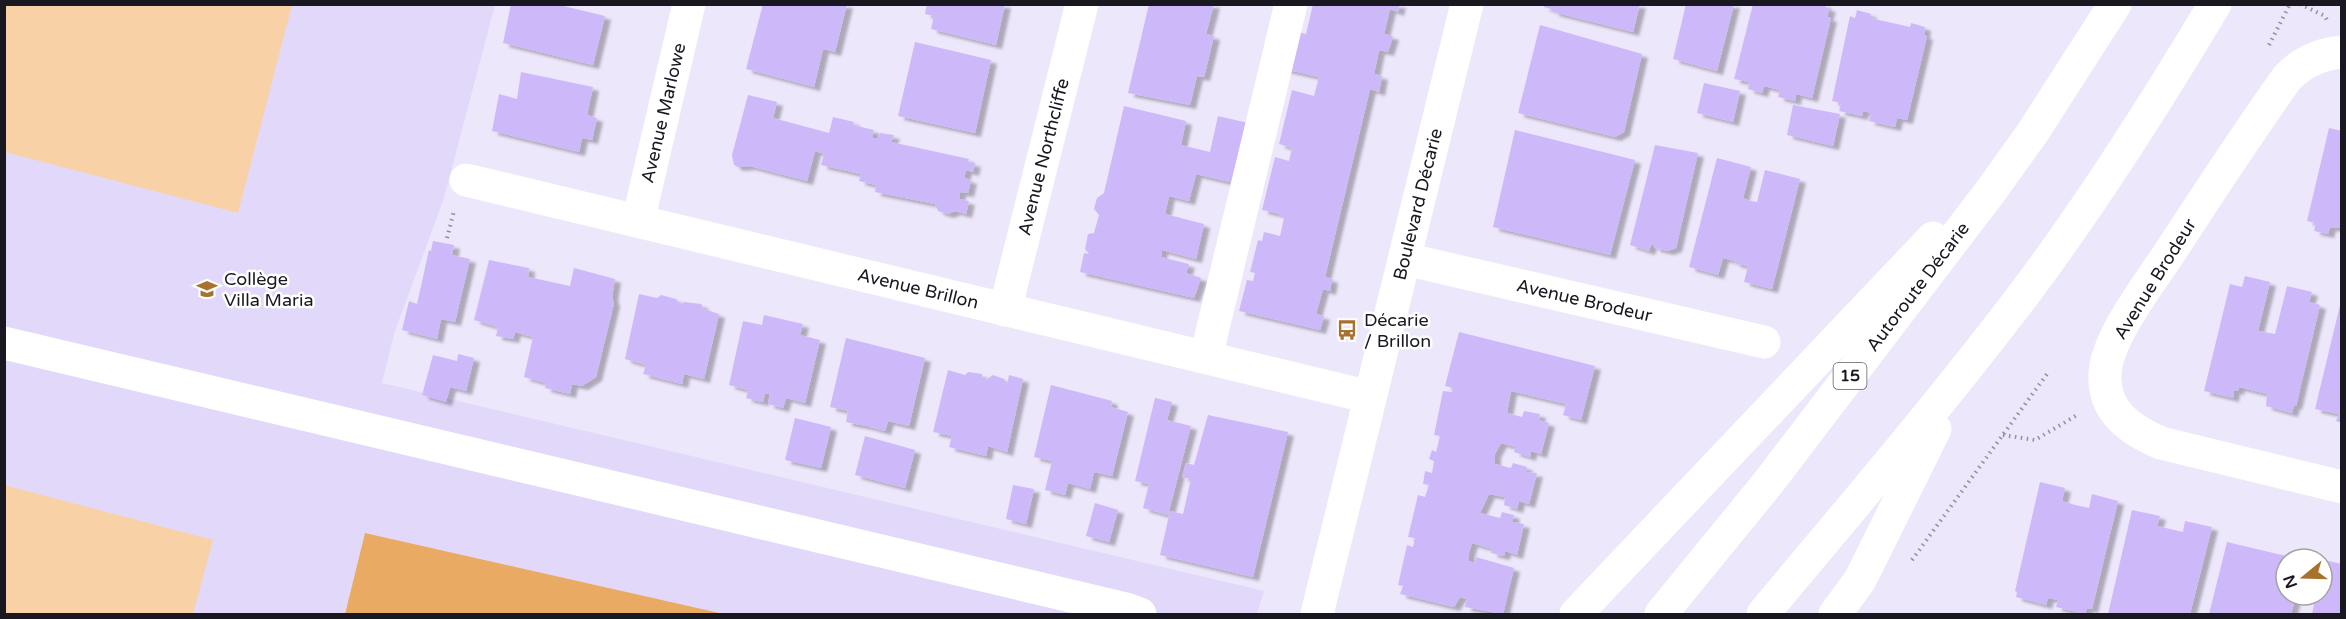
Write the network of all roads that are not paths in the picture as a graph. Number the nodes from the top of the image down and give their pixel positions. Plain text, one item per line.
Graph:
1 (689, 4) edge
2 (1082, 4) edge
3 (1291, 4) edge
4 (1467, 4) edge
5 (2115, 4) edge
6 (2215, 4) edge
7 (2332, 53) edge
8 (2033, 132) junction
9 (461, 191) road end
10 (638, 221) junction
11 (1406, 259) junction
12 (1005, 310) junction
13 (1764, 342) dead end
14 (4, 343) edge
15 (1206, 357) junction
16 (1965, 368) junction
17 (1370, 397) junction
18 (2342, 487) edge
19 (1140, 615) edge
20 (1317, 615) edge
21 (1576, 615) edge
22 (1661, 615) edge
23 (1763, 615) edge
24 (1835, 615) edge

1 - 10 main road, Avenue Marlowe
2 - 12 main road, Avenue Northcliffe
3 - 15 main road
4 - 11 main road, Boulevard Décarie
5 - 8 main road, Autoroute Décarie / 15
6 - 16 main road
7 - 18 main road, Avenue Brodeur
8 - 21 main road
8 - 22 main road, Autoroute Décarie / 15
9 - 10 main road, Avenue Brillon
10 - 12 main road, Avenue Brillon
11 - 13 main road, Avenue Brodeur
11 - 17 main road, Boulevard Décarie
12 - 15 main road, Avenue Brillon
14 - 19 main road
15 - 17 main road, Avenue Brillon
16 - 23 main road
16 - 24 main road
17 - 20 main road, Boulevard Décarie

